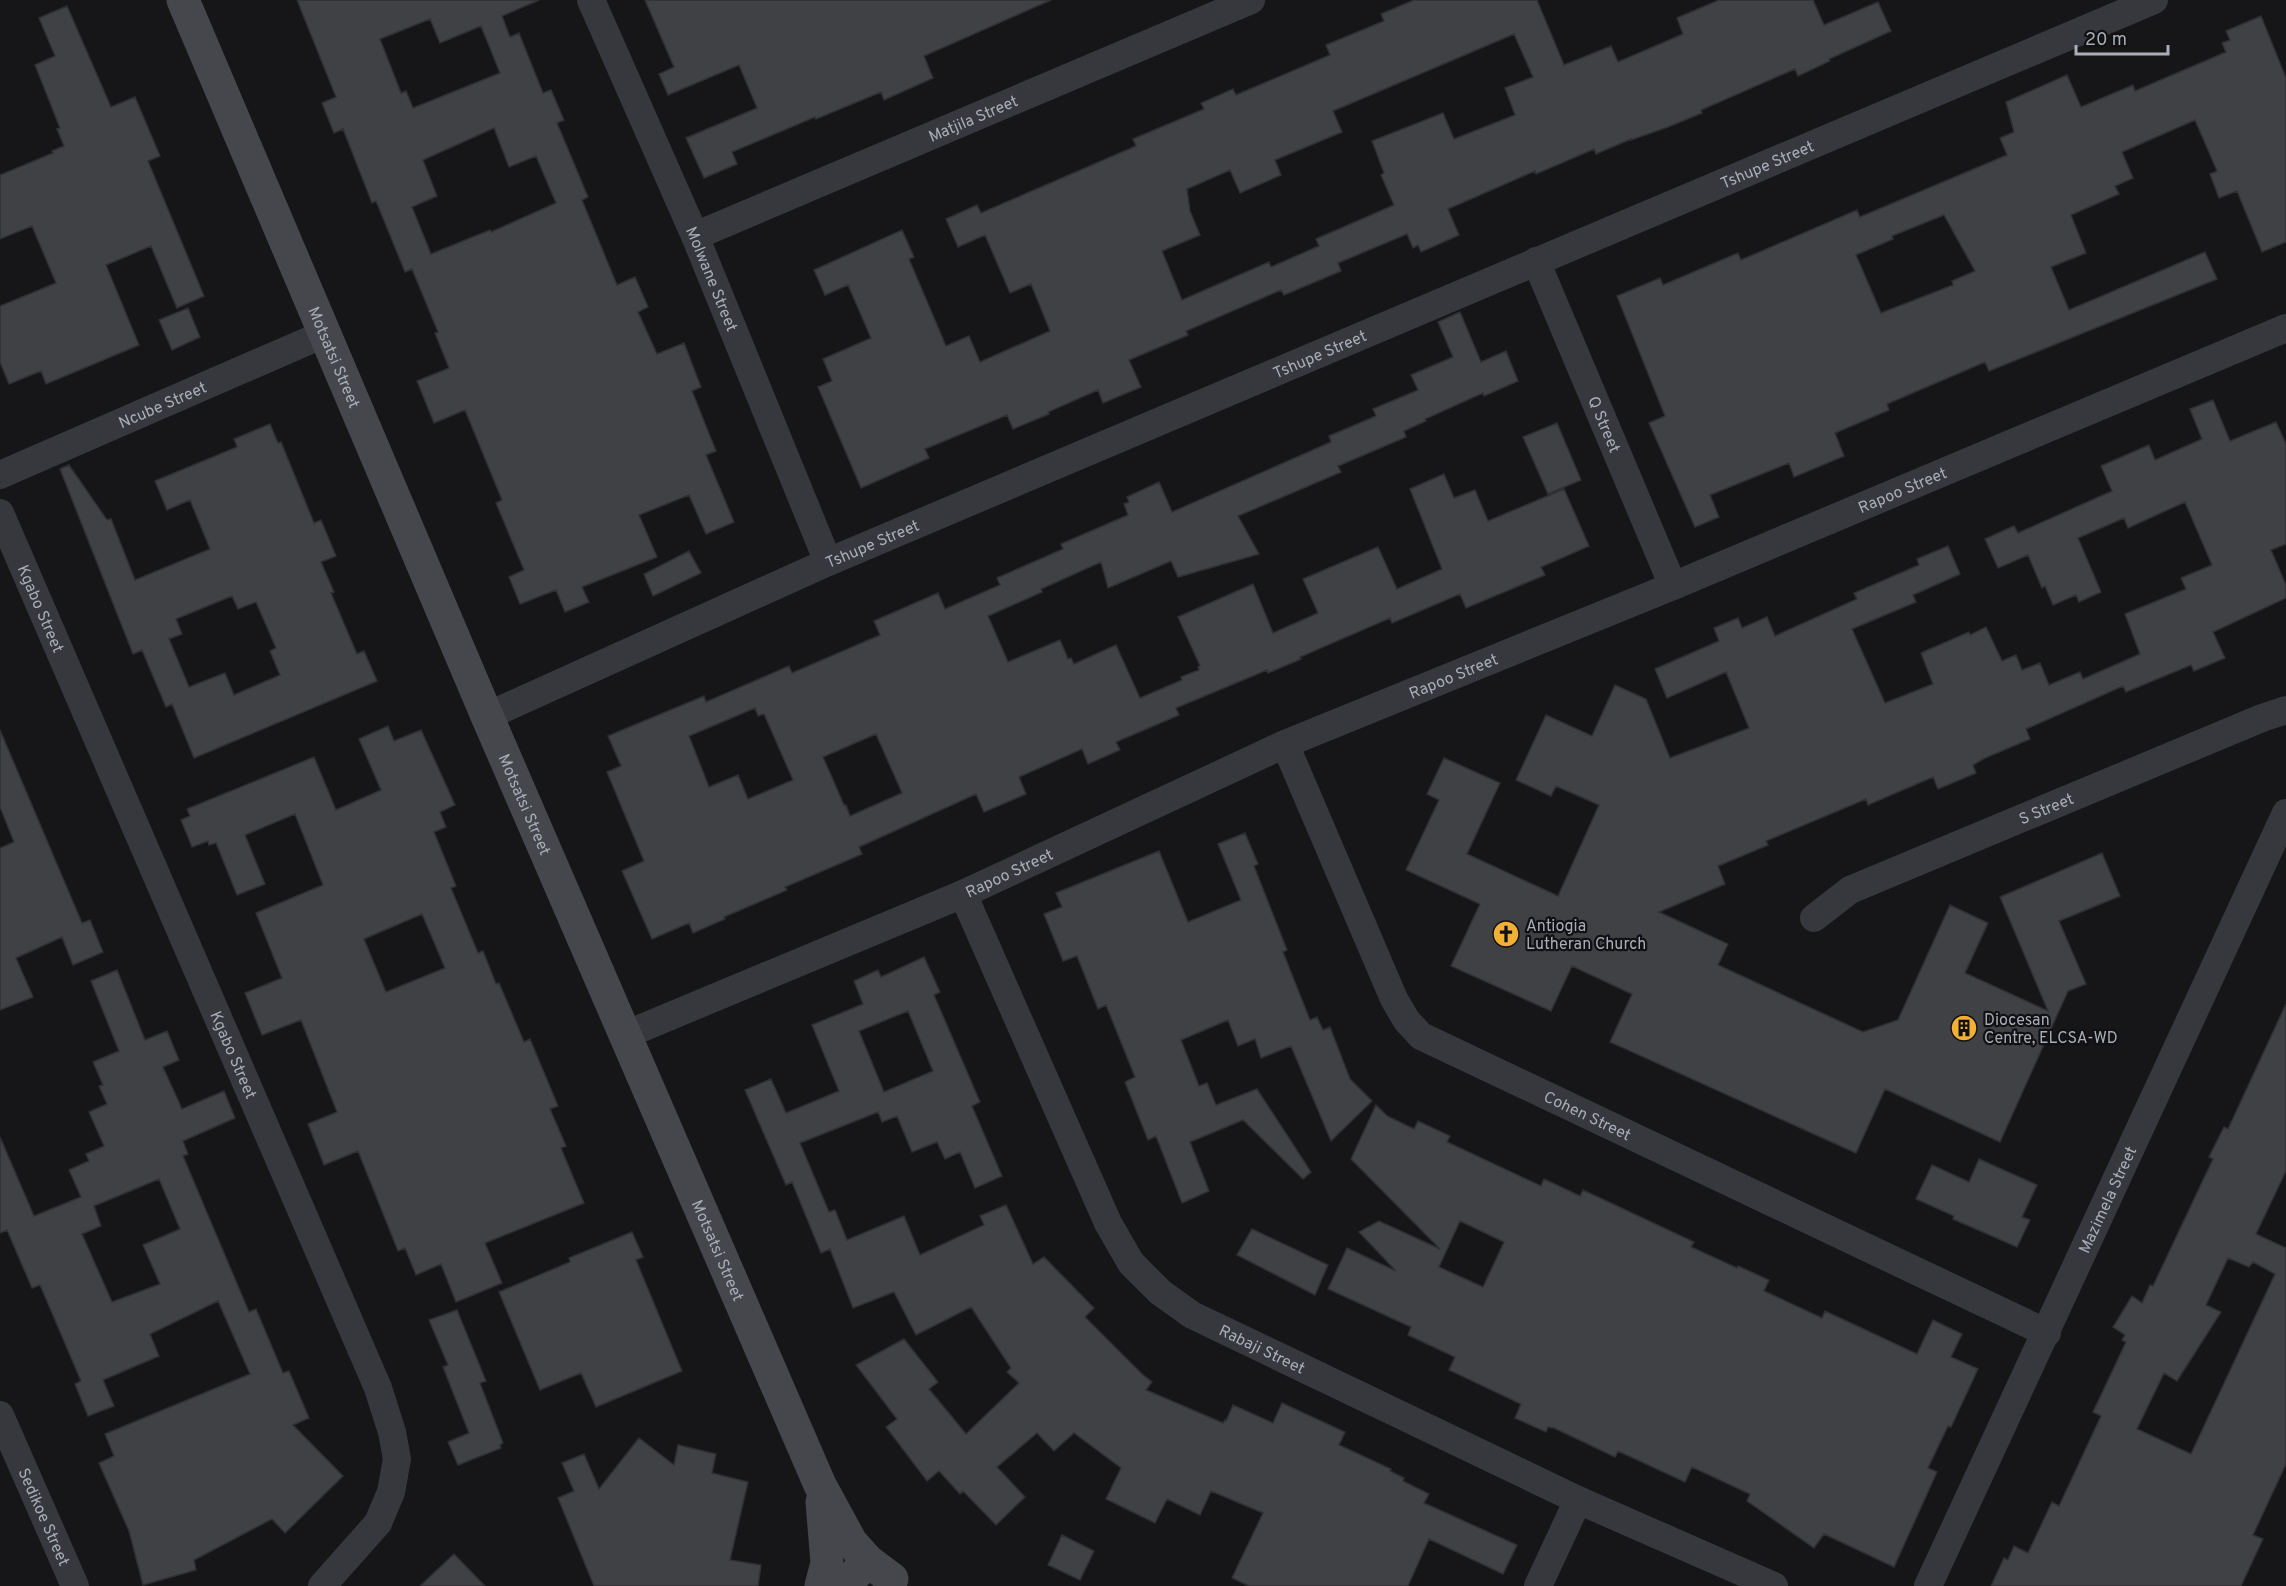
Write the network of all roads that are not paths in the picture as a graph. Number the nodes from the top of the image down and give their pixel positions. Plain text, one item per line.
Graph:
1 (183, 0) edge
2 (591, 0) edge
3 (1251, 0) edge
4 (2154, 0) edge
5 (695, 236) junction
6 (1536, 261) junction
7 (2286, 328) edge
8 (324, 334) junction
9 (0, 475) edge
10 (0, 513) edge
11 (828, 562) junction
12 (1673, 586) junction
13 (2286, 710) edge
14 (486, 716) junction
15 (1285, 744) junction
16 (2286, 813) edge
17 (963, 894) junction
18 (1814, 918) dead end
19 (625, 1035) junction
20 (2047, 1334) junction
21 (0, 1414) edge
22 (820, 1485) junction
23 (1578, 1500) junction
24 (887, 1575) edge
25 (75, 1586) edge
26 (322, 1586) edge
27 (822, 1586) edge
28 (844, 1586) edge
29 (1538, 1586) edge
30 (1774, 1586) edge
31 (1928, 1586) edge

1 - 8 street, Motsatsi Street
2 - 5 street, Molwane Street
3 - 5 street, Matjila Street
4 - 6 street, Tshupe Street
5 - 11 street, Molwane Street
6 - 11 street, Tshupe Street
6 - 12 street, Q Street
7 - 12 street, Rapoo Street
8 - 9 street, Ncube Street
8 - 14 street, Motsatsi Street
10 - 26 street, Kgabo Street
11 - 14 street, Tshupe Street
12 - 15 street, Rapoo Street
13 - 18 street, S Street
14 - 19 street, Motsatsi Street
15 - 17 street, Rapoo Street
15 - 20 street, Cohen Street
16 - 20 street, Mazimela Street
17 - 19 street, Rapoo Street
17 - 23 street, Rabaji Street
19 - 22 street, Motsatsi Street
20 - 31 street, Mazimela Street
21 - 25 street, Sedikoe Street
22 - 24 street, Motsatsi Street
22 - 27 street
23 - 29 street
23 - 30 street, Rabaji Street
24 - 28 street

